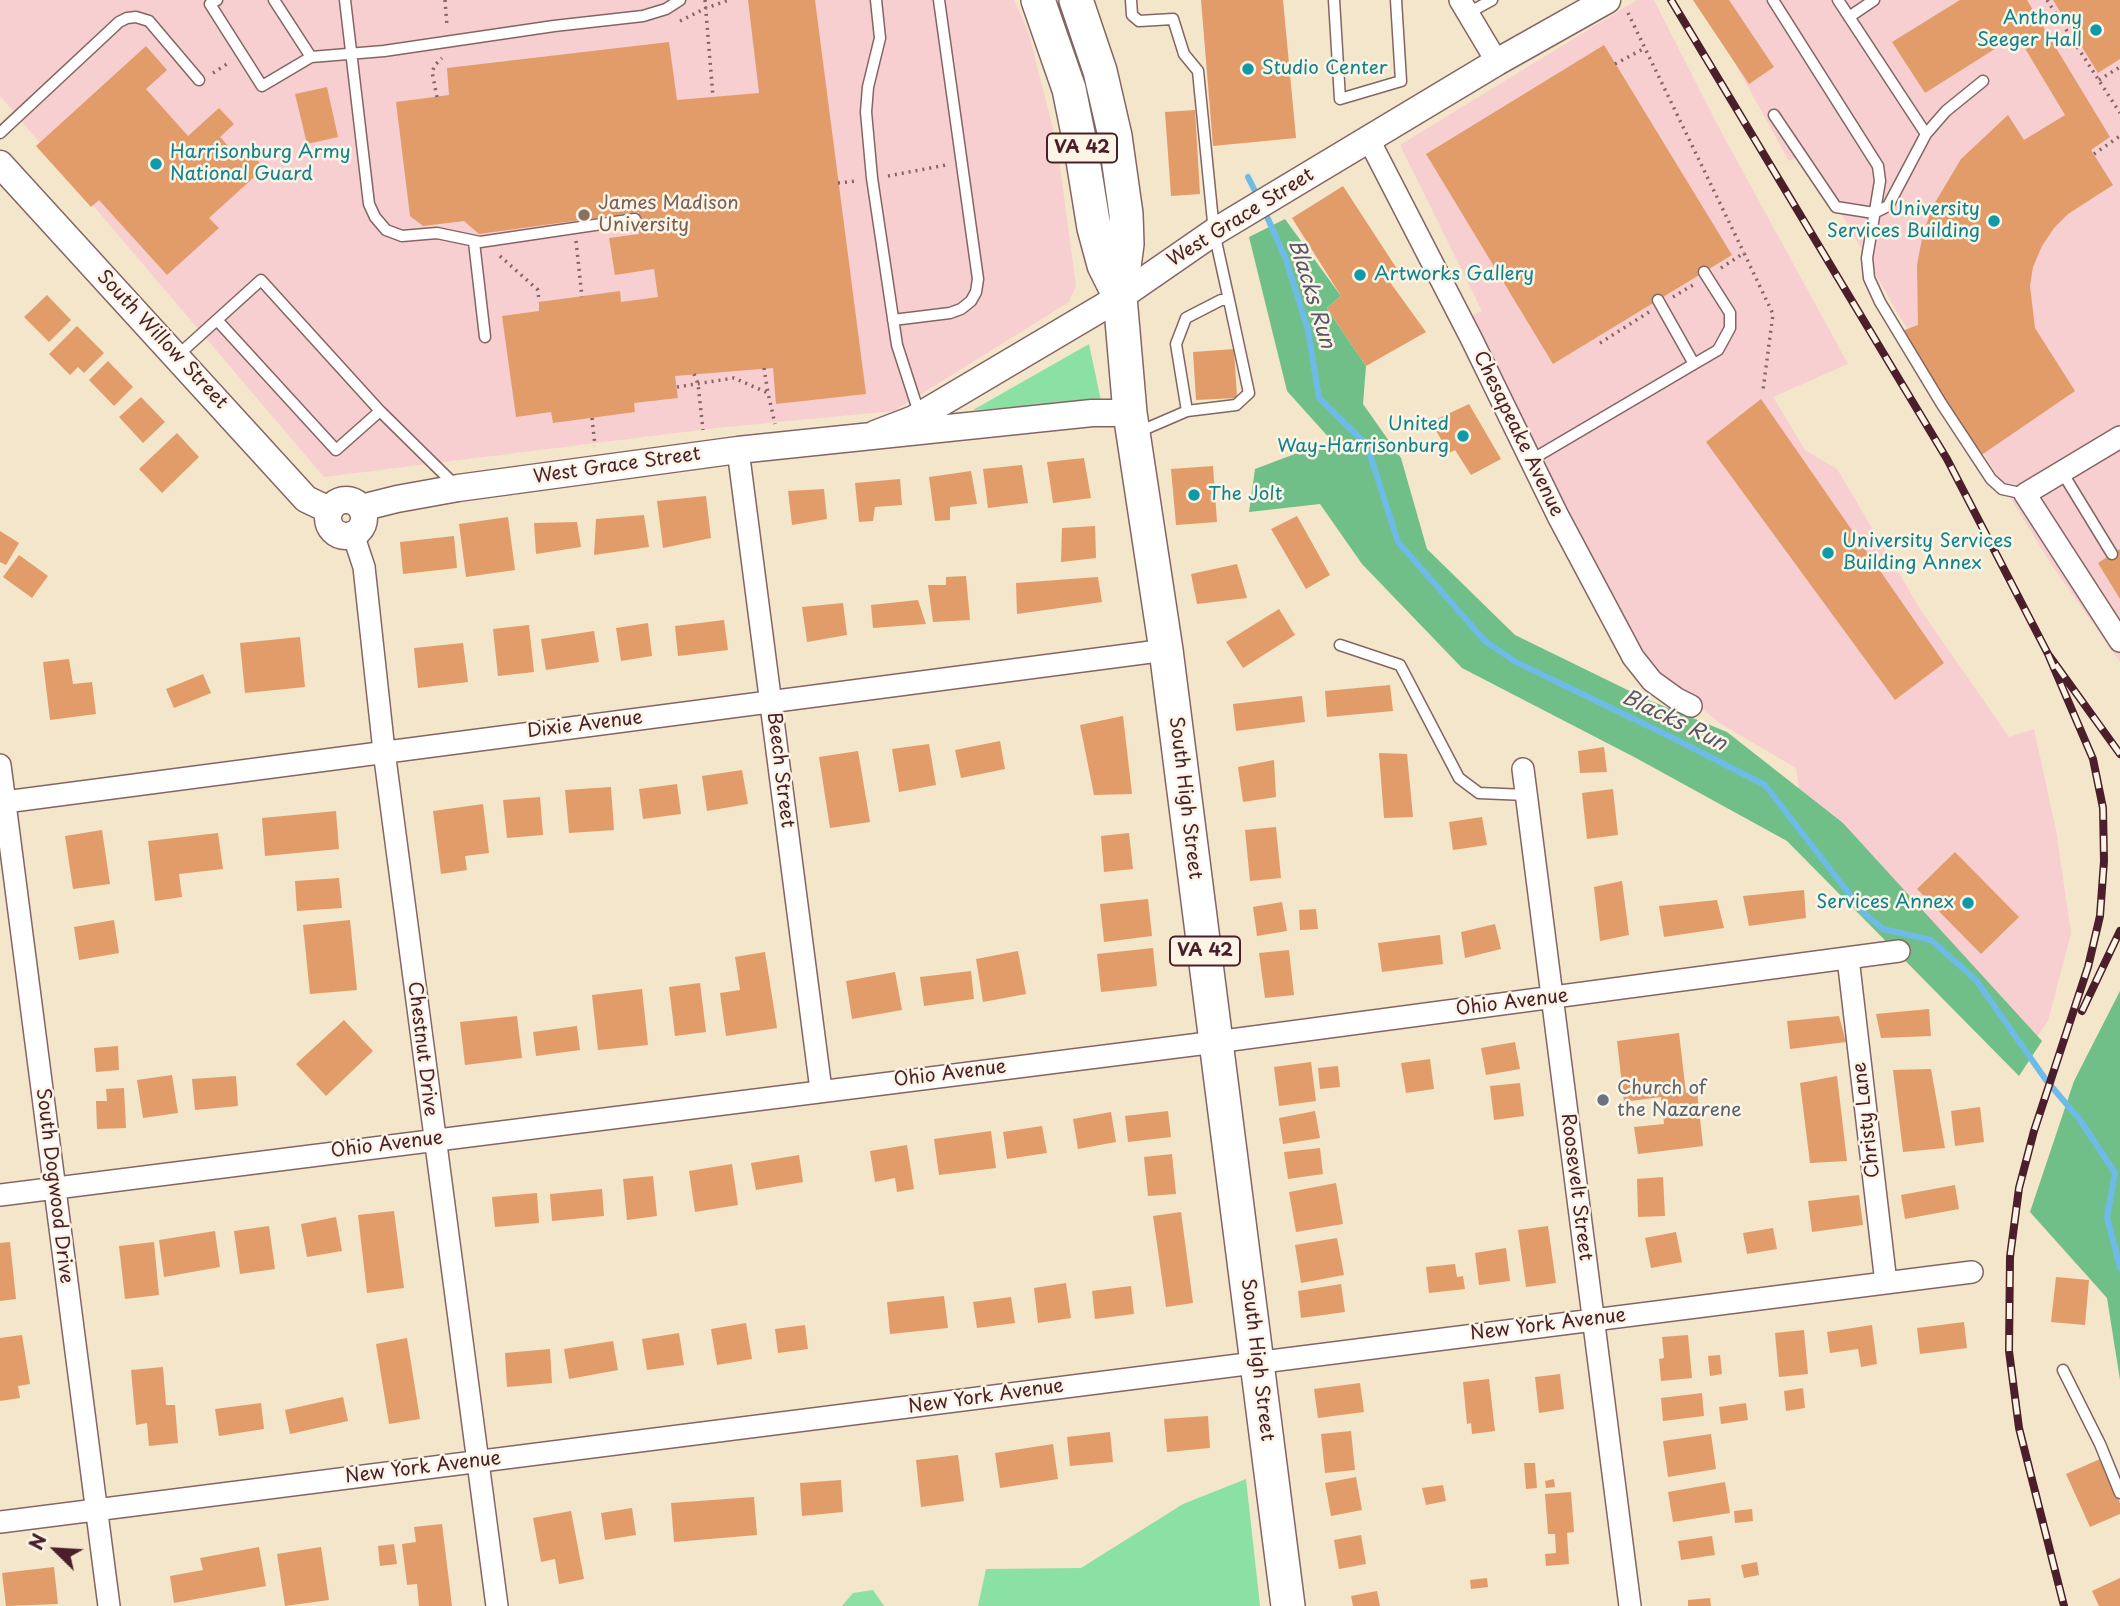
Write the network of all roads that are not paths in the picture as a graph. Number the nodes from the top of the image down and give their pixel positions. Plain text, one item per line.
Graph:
1 (217, 0) edge
2 (274, 0) edge
3 (345, 0) edge
4 (680, 0) edge
5 (878, 0) edge
6 (939, 0) edge
7 (1038, 0) edge
8 (1076, 0) edge
9 (1131, 0) edge
10 (1334, 0) edge
11 (1396, 0) edge
12 (1492, 0) edge
13 (1773, 0) edge
14 (1838, 0) edge
15 (1874, 0) edge
16 (1616, 2) edge
17 (1464, 6) edge
18 (1849, 17) junction
19 (352, 55) junction
20 (312, 57) junction
21 (1497, 62) junction
22 (199, 80) dead end
23 (1983, 81) dead end
24 (1774, 115) dead end
25 (0, 132) edge
26 (1926, 134) junction
27 (1369, 140) junction
28 (0, 164) edge
29 (1874, 213) junction
30 (635, 219) dead end
31 (1214, 232) junction
32 (474, 242) junction
33 (1704, 272) dead end
34 (1120, 297) junction
35 (1229, 300) junction
36 (1658, 300) dead end
37 (217, 320) junction
38 (893, 320) junction
39 (485, 337) dead end
40 (177, 356) junction
41 (1694, 364) junction
42 (380, 411) junction
43 (1187, 411) junction
44 (922, 422) junction
45 (1132, 424) junction
46 (2120, 437) edge
47 (738, 450) junction
48 (1531, 460) junction
49 (2062, 472) junction
50 (458, 488) junction
51 (2025, 494) junction
52 (362, 508) junction
53 (329, 510) junction
54 (354, 534) junction
55 (2112, 554) dead end
56 (2120, 642) edge
57 (1340, 645) dead end
58 (1166, 650) junction
59 (772, 700) junction
60 (1691, 706) dead end
61 (384, 751) junction
62 (0, 765) edge
63 (1523, 769) dead end
64 (1526, 795) junction
65 (5, 802) junction
66 (1899, 951) dead end
67 (1848, 958) junction
68 (1552, 998) junction
69 (1216, 1042) junction
70 (821, 1090) junction
71 (434, 1139) junction
72 (54, 1189) junction
73 (0, 1195) edge
74 (1972, 1272) dead end
75 (1885, 1283) junction
76 (1594, 1319) junction
77 (1257, 1361) junction
78 (2063, 1370) dead end
79 (478, 1461) junction
80 (2120, 1493) edge
81 (95, 1510) junction
82 (0, 1522) edge
83 (109, 1606) edge
84 (497, 1606) edge
85 (1288, 1606) edge
86 (1630, 1606) edge

1 - 20 lane
2 - 20 lane
3 - 19 lane
4 - 19 lane
5 - 38 lane
6 - 38 lane
7 - 34 main road, South High Street / VA 42
8 - 34 main road, VA 42
9 - 31 lane
10 - 11 lane
12 - 17 lane
13 - 29 lane
14 - 18 lane
15 - 18 lane
16 - 21 street, West Grace Street
17 - 21 street
18 - 26 lane
19 - 20 lane
19 - 32 lane
21 - 27 street, West Grace Street
22 - 25 lane
23 - 26 lane
24 - 29 lane
26 - 29 lane
27 - 31 street, West Grace Street
27 - 48 street, Chesapeake Avenue
28 - 40 street, South Willow Street
29 - 51 lane
30 - 32 lane
31 - 34 street, West Grace Street
31 - 35 lane
32 - 39 lane
33 - 41 lane
34 - 44 street, West Grace Street
34 - 45 main road, South High Street / VA 42
35 - 43 lane
35 - 43 lane
36 - 41 lane
37 - 40 lane
37 - 42 lane
37 - 42 lane
38 - 44 lane
40 - 53 street, South Willow Street
41 - 48 lane
42 - 50 lane
43 - 45 lane
44 - 45 street, West Grace Street
44 - 47 street, West Grace Street
45 - 58 main road, South High Street / VA 42
46 - 49 street
47 - 50 street, West Grace Street
47 - 59 street, Beech Street
48 - 60 street, Chesapeake Avenue
49 - 51 street
49 - 55 lane
50 - 52 street, West Grace Street
51 - 56 street
52 - 53 street
52 - 54 street
53 - 54 street
54 - 61 street, Chestnut Drive
57 - 64 lane
58 - 59 street, Dixie Avenue
58 - 69 main road, South High Street / VA 42
59 - 61 street, Dixie Avenue
59 - 70 street, Beech Street
61 - 65 street, Dixie Avenue
61 - 71 street, Chestnut Drive
62 - 65 street, South Dogwood Drive
63 - 64 street, Roosevelt Street
64 - 68 street, Roosevelt Street
65 - 72 street, South Dogwood Drive
66 - 67 street, Ohio Avenue
67 - 68 street, Ohio Avenue
67 - 75 street, Christy Lane
68 - 69 street, Ohio Avenue
68 - 76 street, Roosevelt Street
69 - 70 street, Ohio Avenue
69 - 77 main road, South High Street / VA 42
70 - 71 street, Ohio Avenue
71 - 72 street, Ohio Avenue
71 - 79 street, Chestnut Drive
72 - 73 street, Ohio Avenue
72 - 81 street, South Dogwood Drive
74 - 75 street, New York Avenue
75 - 76 street, New York Avenue
76 - 77 street, New York Avenue
76 - 86 street, Roosevelt Street
77 - 79 street, New York Avenue
77 - 85 main road, South High Street / VA 42
78 - 80 lane
79 - 81 street, New York Avenue
79 - 84 street, Chestnut Drive
81 - 82 street, New York Avenue
81 - 83 street, South Dogwood Drive

